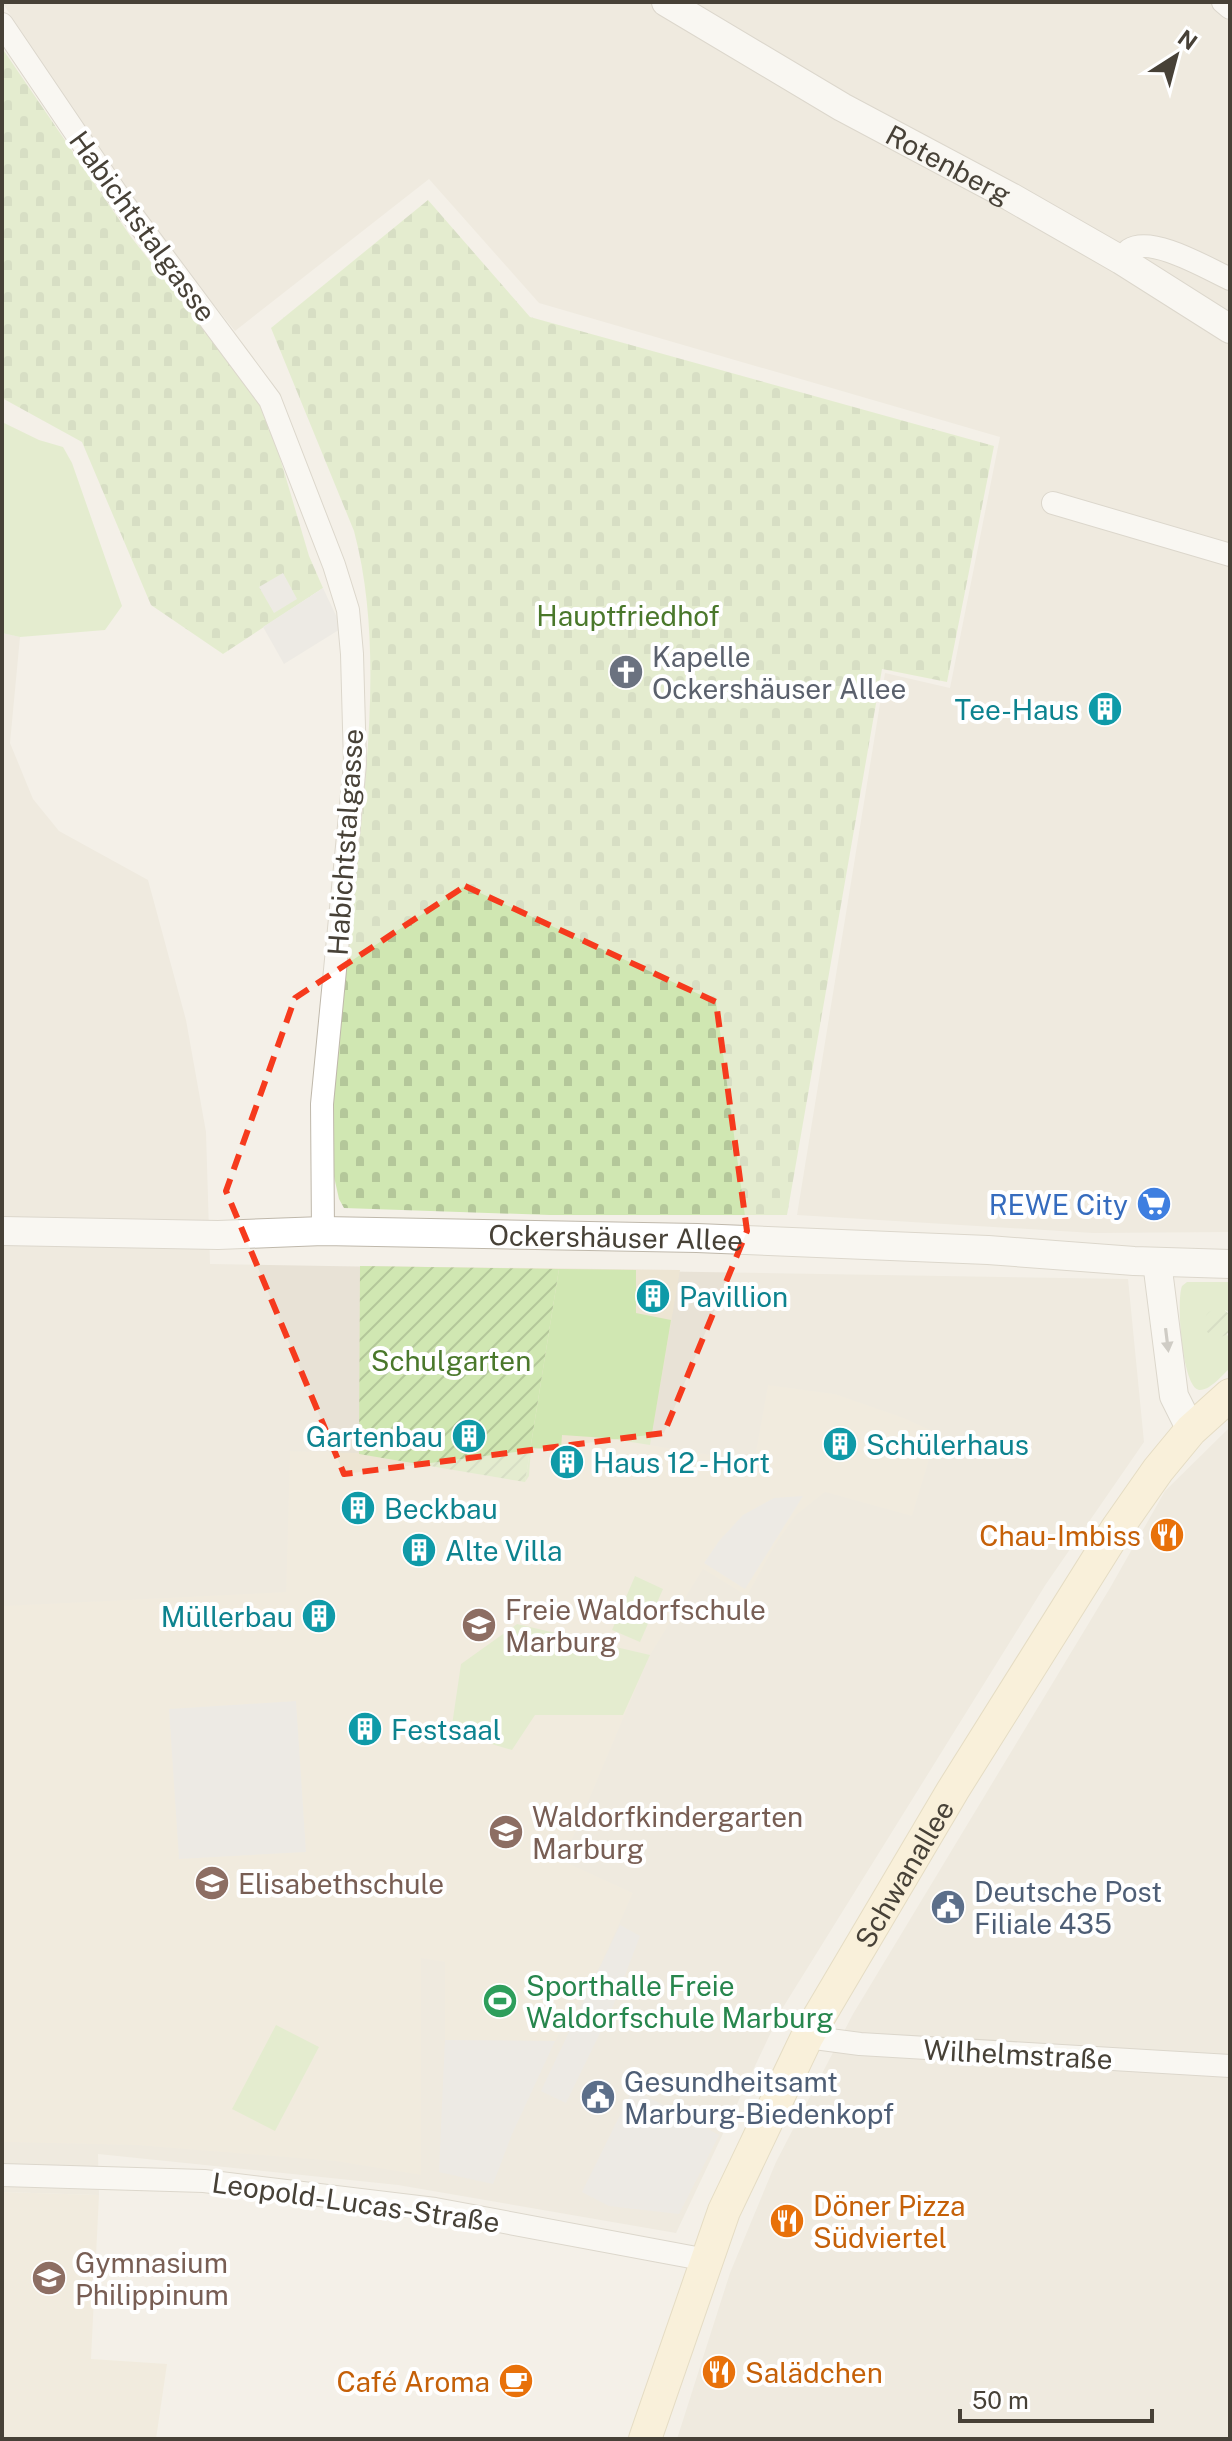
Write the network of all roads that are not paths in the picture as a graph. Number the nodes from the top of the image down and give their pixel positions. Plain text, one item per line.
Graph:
1 (666, 2) edge
2 (1223, 2) edge
3 (1230, 8) edge
4 (2, 24) edge
5 (1121, 260) junction
6 (1230, 279) edge
7 (1230, 329) edge
8 (1053, 503) dead end
9 (1230, 555) edge
10 (2, 1231) edge
11 (323, 1231) junction
12 (1157, 1262) junction
13 (1230, 1264) edge
14 (1230, 1395) edge
15 (1191, 1430) junction
16 (800, 2051) junction
17 (1230, 2066) edge
18 (2, 2175) edge
19 (707, 2260) junction
20 (645, 2439) edge

1 - 5 street, Rotenberg
2 - 3 street
4 - 11 street, Habichtstalgasse
5 - 6 street
5 - 7 street, Rotenberg
8 - 9 street
10 - 11 street, Ockershäuser Allee
11 - 12 street, Ockershäuser Allee
12 - 13 street, Ockershäuser Allee
12 -> 15 street
14 - 15 main road, Schwanallee
15 - 16 main road, Schwanallee
16 - 17 street, Wilhelmstraße
16 - 19 main road, Schwanallee
18 - 19 street, Leopold-Lucas-Straße
19 - 20 main road, Schwanallee

